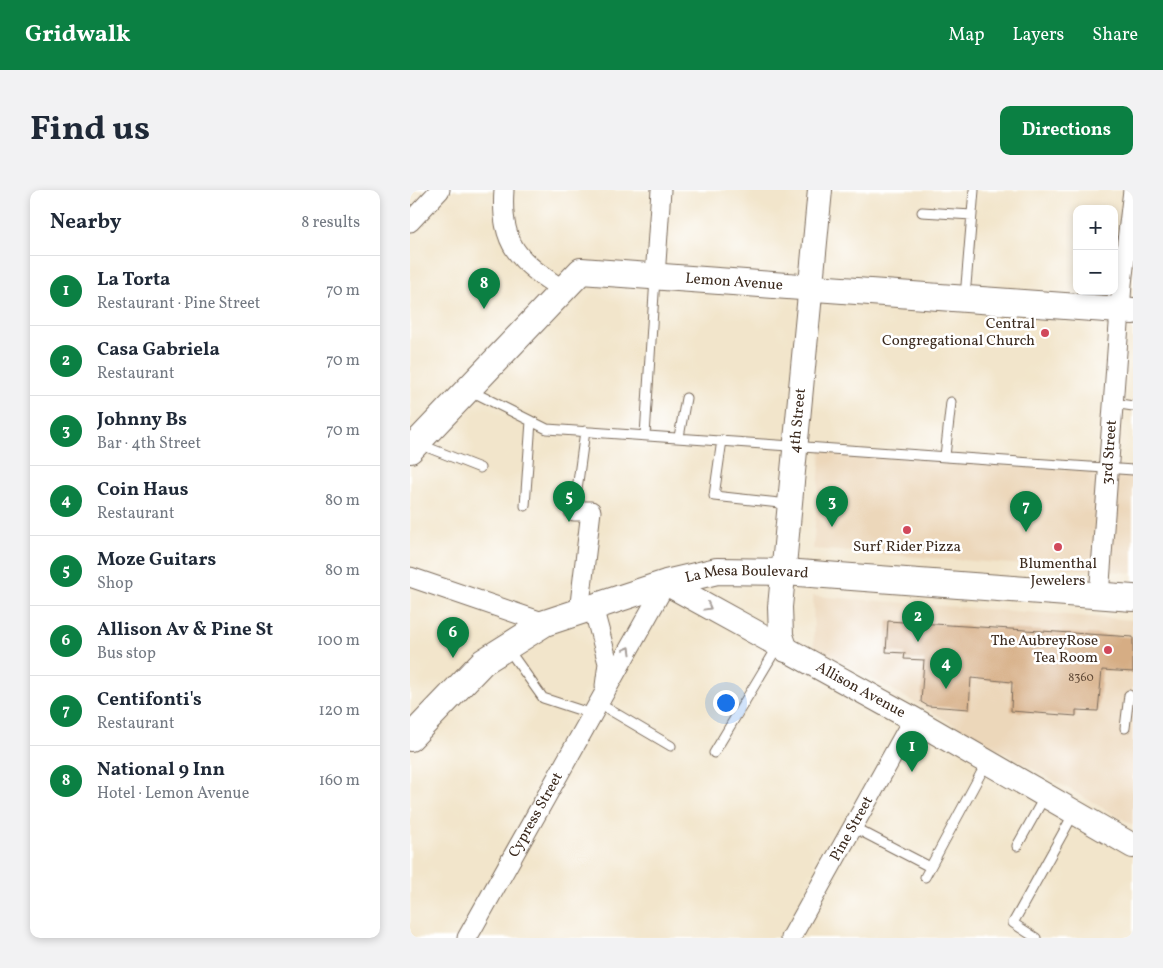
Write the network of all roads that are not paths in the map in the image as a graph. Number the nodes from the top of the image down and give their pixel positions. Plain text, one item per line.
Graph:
1 (440, 190) edge
2 (661, 190) edge
3 (820, 190) edge
4 (974, 190) edge
5 (1133, 190) edge
6 (501, 196) edge
7 (922, 212) dead end
8 (972, 215) junction
9 (410, 222) edge
10 (655, 277) junction
11 (812, 288) junction
12 (563, 290) junction
13 (965, 299) junction
14 (1127, 310) edge
15 (467, 388) junction
16 (686, 398) dead end
17 (951, 402) dead end
18 (1113, 403) junction
19 (1133, 406) edge
20 (531, 421) junction
21 (585, 431) junction
22 (645, 435) junction
23 (679, 437) junction
24 (722, 440) junction
25 (795, 445) junction
26 (413, 446) edge
27 (945, 456) junction
28 (480, 468) dead end
29 (1109, 468) junction
30 (1133, 470) edge
31 (790, 504) junction
32 (525, 506) dead end
33 (574, 511) joint
34 (785, 572) junction
35 (410, 577) edge
36 (666, 583) junction
37 (1099, 596) junction
38 (1133, 598) edge
39 (586, 610) junction
40 (545, 623) junction
41 (507, 647) junction
42 (782, 648) junction
43 (1129, 695) dead end
44 (598, 703) junction
45 (913, 719) junction
46 (1125, 728) dead end
47 (410, 738) edge
48 (670, 746) dead end
49 (714, 753) dead end
50 (987, 762) junction
51 (1045, 796) junction
52 (1074, 812) junction
53 (853, 827) junction
54 (1017, 846) dead end
55 (1133, 846) edge
56 (930, 867) junction
57 (926, 877) dead end
58 (798, 936) edge
59 (466, 938) edge
60 (1036, 938) edge

1 - 9 street
2 - 10 street
3 - 11 street, 4th Street
4 - 8 lane
5 - 14 street, 3rd Street
6 - 12 street
7 - 8 lane
8 - 13 lane
10 - 11 main road, Lemon Avenue
10 - 12 main road, Lemon Avenue
10 - 22 lane
11 - 13 main road, Lemon Avenue
11 - 25 street, 4th Street
12 - 15 main road, Lemon Avenue
13 - 14 main road, Lemon Avenue
14 - 18 street, 3rd Street
15 - 20 lane
15 - 26 main road, Lemon Avenue
16 - 23 lane
17 - 27 lane
18 - 19 lane
18 - 29 street, 3rd Street
20 - 21 lane
20 - 32 lane
21 - 22 lane
21 - 33 lane
22 - 23 lane
23 - 24 lane
24 - 25 lane
24 - 31 lane
25 - 27 lane
25 - 31 street, 4th Street
26 - 28 lane
27 - 29 lane
29 - 30 lane
29 - 37 street, 3rd Street
31 - 34 street, 4th Street
33 - 39 street
34 - 36 main road, La Mesa Boulevard
34 - 37 main road, La Mesa Boulevard
34 - 42 street, 4th Street
35 - 40 street
36 - 39 main road, La Mesa Boulevard
36 -> 42 street, Allison Avenue
44 -> 36 street, Cypress Street
37 - 38 main road, La Mesa Boulevard
39 - 40 main road, La Mesa Boulevard
39 - 44 street, Cypress Street
40 - 41 main road, La Mesa Boulevard
41 - 44 lane
41 - 47 main road, La Mesa Boulevard
42 - 45 street, Allison Avenue
42 - 49 lane
43 - 46 lane
44 - 48 lane
44 - 59 street, Cypress Street
45 - 50 street, Allison Avenue
45 - 53 street, Pine Street
50 - 51 street, Allison Avenue
50 - 56 lane
51 - 52 street, Allison Avenue
51 - 54 lane
52 - 55 street, Allison Avenue
52 - 60 lane
53 - 56 lane
53 - 58 street, Pine Street
56 - 57 lane

